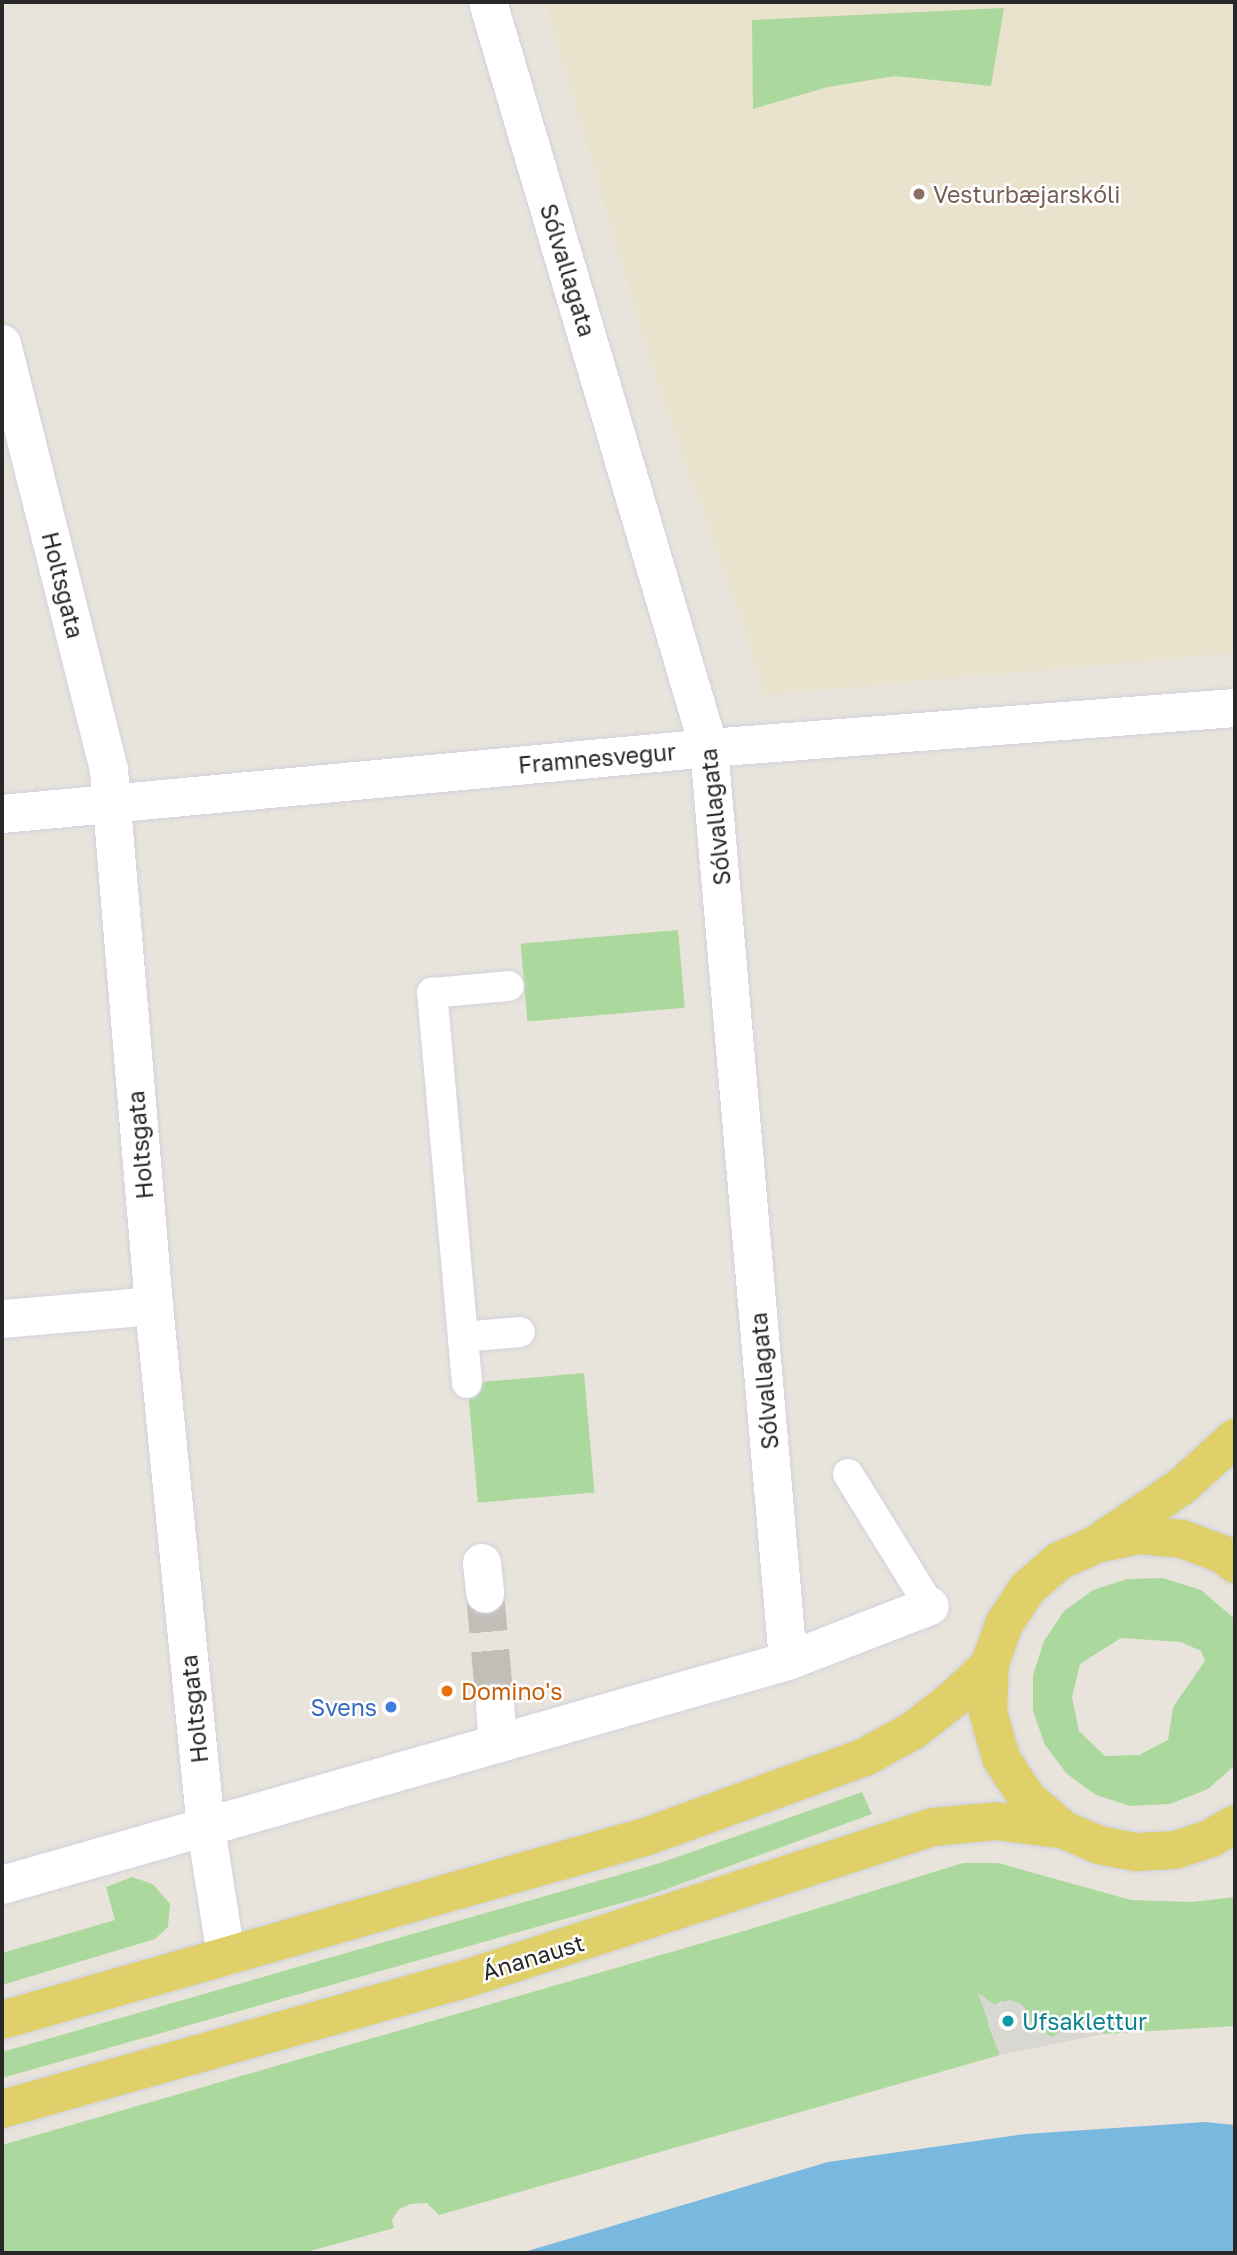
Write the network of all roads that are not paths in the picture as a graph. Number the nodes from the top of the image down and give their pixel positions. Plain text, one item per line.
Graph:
1 (488, 2) edge
2 (2, 344) edge
3 (1235, 708) edge
4 (709, 748) junction
5 (112, 804) junction
6 (2, 814) edge
7 (509, 986) dead end
8 (154, 1306) junction
9 (2, 1319) edge
10 (520, 1332) dead end
11 (463, 1337) junction
12 (467, 1383) dead end
13 (1235, 1438) edge
14 (848, 1474) dead end
15 (1097, 1544) junction
16 (1235, 1564) edge
17 (930, 1606) joint
18 (788, 1661) junction
19 (990, 1664) junction
20 (495, 1704) tunnel mouth
21 (498, 1744) junction
22 (206, 1828) junction
23 (1064, 1830) junction
24 (1227, 1834) edge
25 (2, 1885) edge
26 (226, 1956) junction
27 (2, 2021) edge
28 (2, 2109) edge

1 - 4 street, Sólvallagata
2 - 5 street, Holtsgata
3 - 4 street, Framnesvegur
4 - 5 street, Framnesvegur
4 - 18 street, Sólvallagata
5 - 6 street, Framnesvegur
5 - 8 street, Holtsgata
7 - 11 lane
8 - 9 street
8 - 22 street, Holtsgata
10 - 11 lane
11 - 12 lane
13 - 15 main road
14 - 17 lane
15 - 16 main road
15 - 19 main road
17 - 18 street
18 - 21 street
19 - 23 main road
19 - 26 main road
20 - 21 street
21 - 22 street
22 - 25 street
22 - 26 street, Holtsgata
23 - 24 main road
23 - 28 main road, Ánanaust
26 - 27 main road

